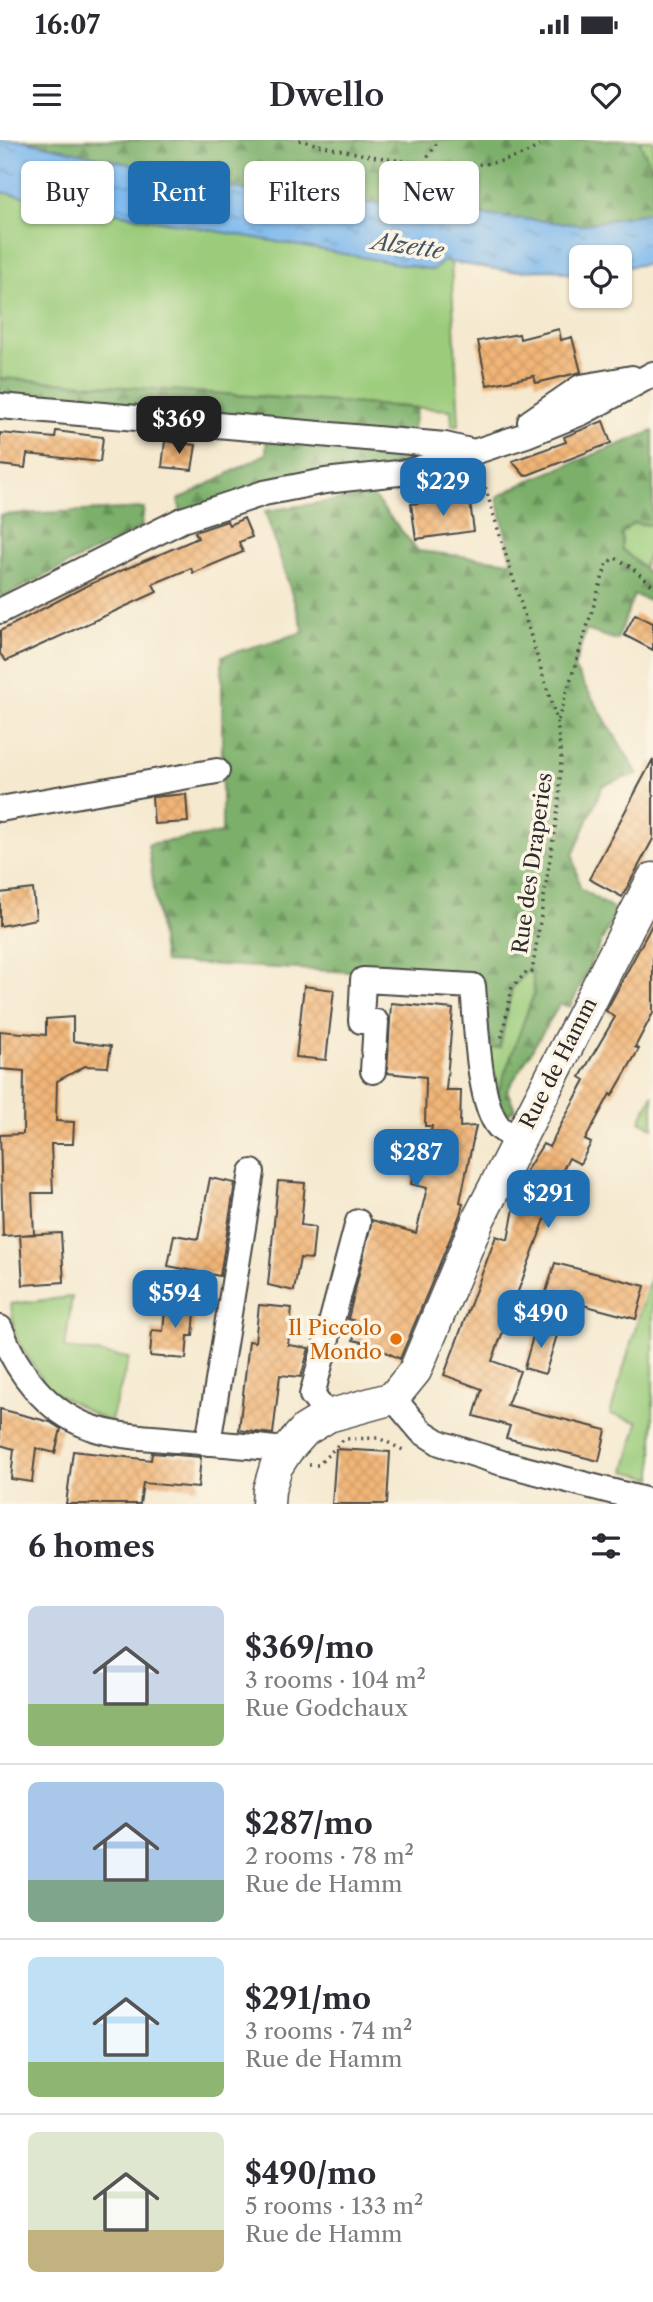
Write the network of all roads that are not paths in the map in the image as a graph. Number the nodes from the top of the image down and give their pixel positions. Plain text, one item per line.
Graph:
1 (653, 374) edge
2 (0, 405) edge
3 (474, 452) junction
4 (0, 611) edge
5 (217, 771) dead end
6 (0, 809) edge
7 (653, 879) edge
8 (373, 1071) dead end
9 (519, 1138) junction
10 (252, 1172) dead end
11 (358, 1222) dead end
12 (0, 1328) edge
13 (393, 1398) junction
14 (328, 1416) junction
15 (208, 1443) junction
16 (281, 1458) junction
17 (653, 1502) edge
18 (268, 1504) edge

1 - 3 street
2 - 3 street
3 - 4 street
5 - 6 street
7 - 9 main road, Rue de Hamm
8 - 9 street
9 - 13 main road, Rue de Hamm
10 - 15 street
11 - 14 street
12 - 15 street
13 - 14 main road
13 - 17 street
14 - 16 main road
15 - 16 street
16 - 18 main road

